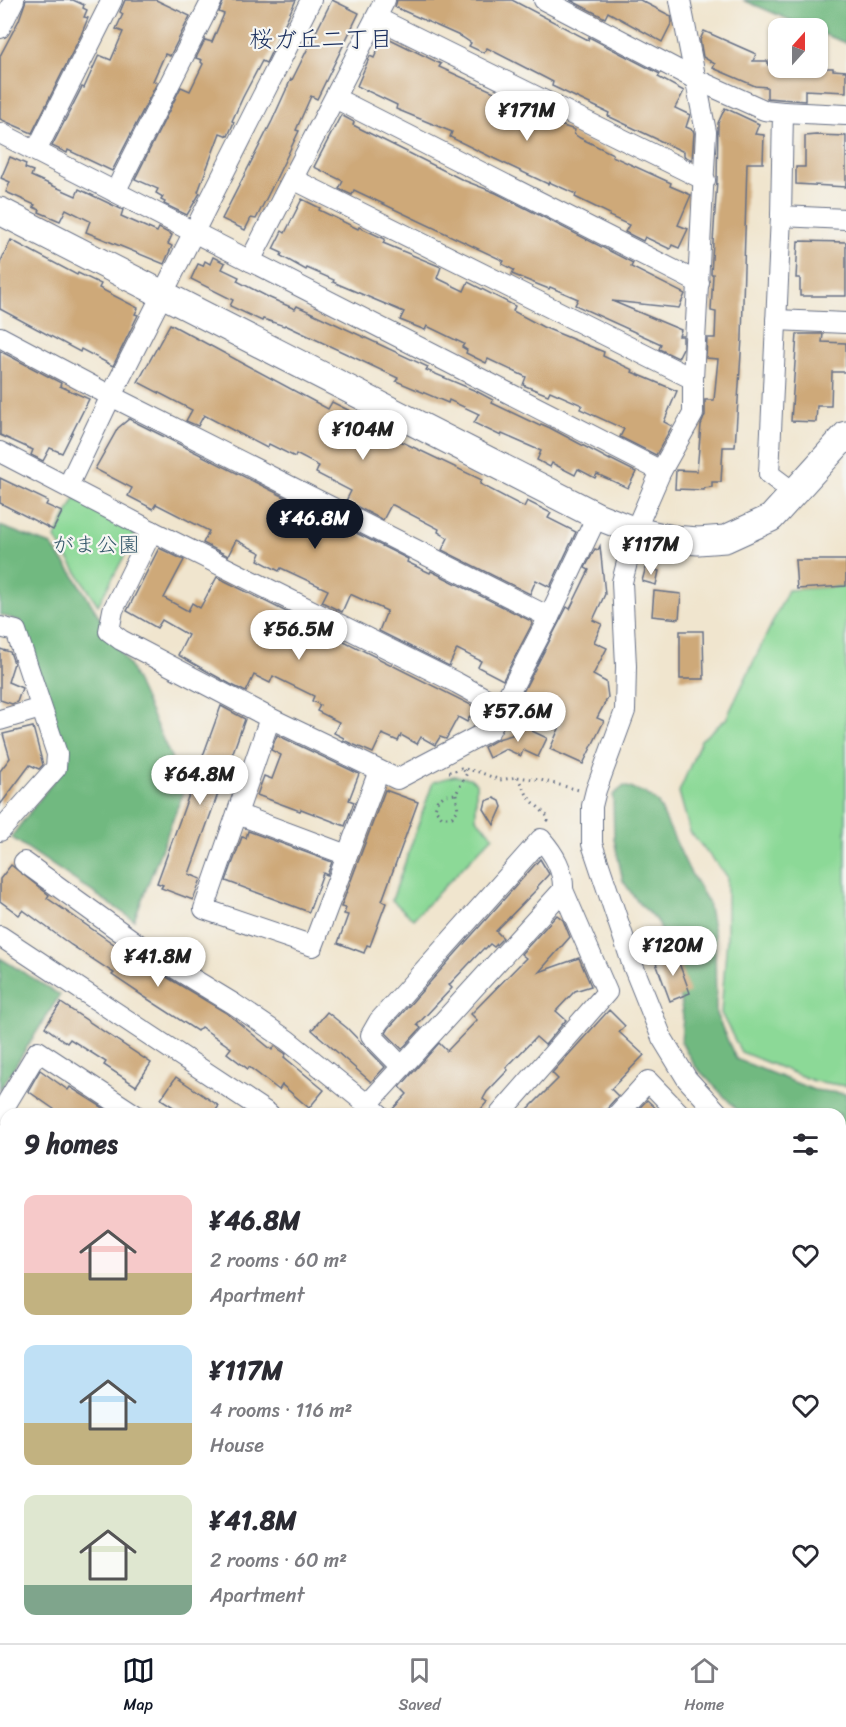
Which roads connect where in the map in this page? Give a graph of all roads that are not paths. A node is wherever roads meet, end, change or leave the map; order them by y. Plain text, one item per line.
1 (14, 0) edge
2 (111, 0) edge
3 (212, 0) edge
4 (311, 0) edge
5 (386, 0) edge
6 (544, 0) edge
7 (680, 0) edge
8 (376, 18) junction
9 (0, 28) edge
10 (695, 79) junction
11 (336, 98) junction
12 (783, 112) junction
13 (846, 116) edge
14 (0, 133) edge
15 (36, 151) junction
16 (293, 179) junction
17 (705, 180) junction
18 (115, 192) junction
19 (0, 211) edge
20 (781, 216) junction
21 (846, 219) edge
22 (194, 231) junction
23 (250, 261) junction
24 (699, 283) junction
25 (161, 295) junction
26 (776, 320) junction
27 (846, 323) edge
28 (0, 337) edge
29 (693, 379) junction
30 (111, 396) junction
31 (846, 435) edge
32 (0, 452) edge
33 (662, 471) junction
34 (68, 486) junction
35 (794, 492) junction
36 (597, 516) junction
37 (152, 531) junction
38 (635, 531) junction
39 (549, 617) junction
40 (0, 627) edge
41 (42, 708) junction
42 (503, 708) junction
43 (270, 718) junction
44 (0, 720) edge
45 (379, 771) junction
46 (237, 814) junction
47 (0, 831) edge
48 (347, 855) junction
49 (24, 862) dead end
50 (563, 890) junction
51 (0, 936) edge
52 (402, 1067) junction
53 (4, 1108) edge
54 (125, 1108) edge
55 (260, 1108) edge
56 (373, 1108) edge
57 (375, 1108) edge
58 (505, 1108) edge
59 (623, 1108) edge
60 (674, 1108) edge
61 (714, 1108) edge

1 - 9 street
2 - 15 street
3 - 18 street
4 - 22 street
5 - 8 street
6 - 10 street
7 - 10 street
8 - 11 street
8 - 17 street
10 - 12 street
10 - 17 street
11 - 16 street
11 - 24 street
12 - 13 street
12 - 20 street
14 - 15 street
15 - 18 street
16 - 23 street
16 - 29 street
17 - 24 street
18 - 22 street
19 - 25 street
20 - 21 street
20 - 26 street
22 - 23 street
22 - 25 street
23 - 33 street
24 - 29 street
25 - 30 street
25 - 36 street
26 - 27 street
26 - 35 street
28 - 30 street
29 - 33 street
30 - 34 street
30 - 39 street
31 - 35 street
32 - 34 street
33 - 38 street
34 - 37 street
35 - 38 street
36 - 38 street
36 - 39 street
37 - 42 street
37 - 43 street
38 - 61 street
39 - 42 street
40 - 41 street
41 - 44 street
41 - 47 street
42 - 45 street
43 - 45 street
43 - 46 street
45 - 48 street
46 - 48 street
46 - 48 street
49 - 56 street
50 - 52 street
50 - 52 street
50 - 58 street
51 - 55 street
52 - 57 street
53 - 54 street
59 - 60 street

